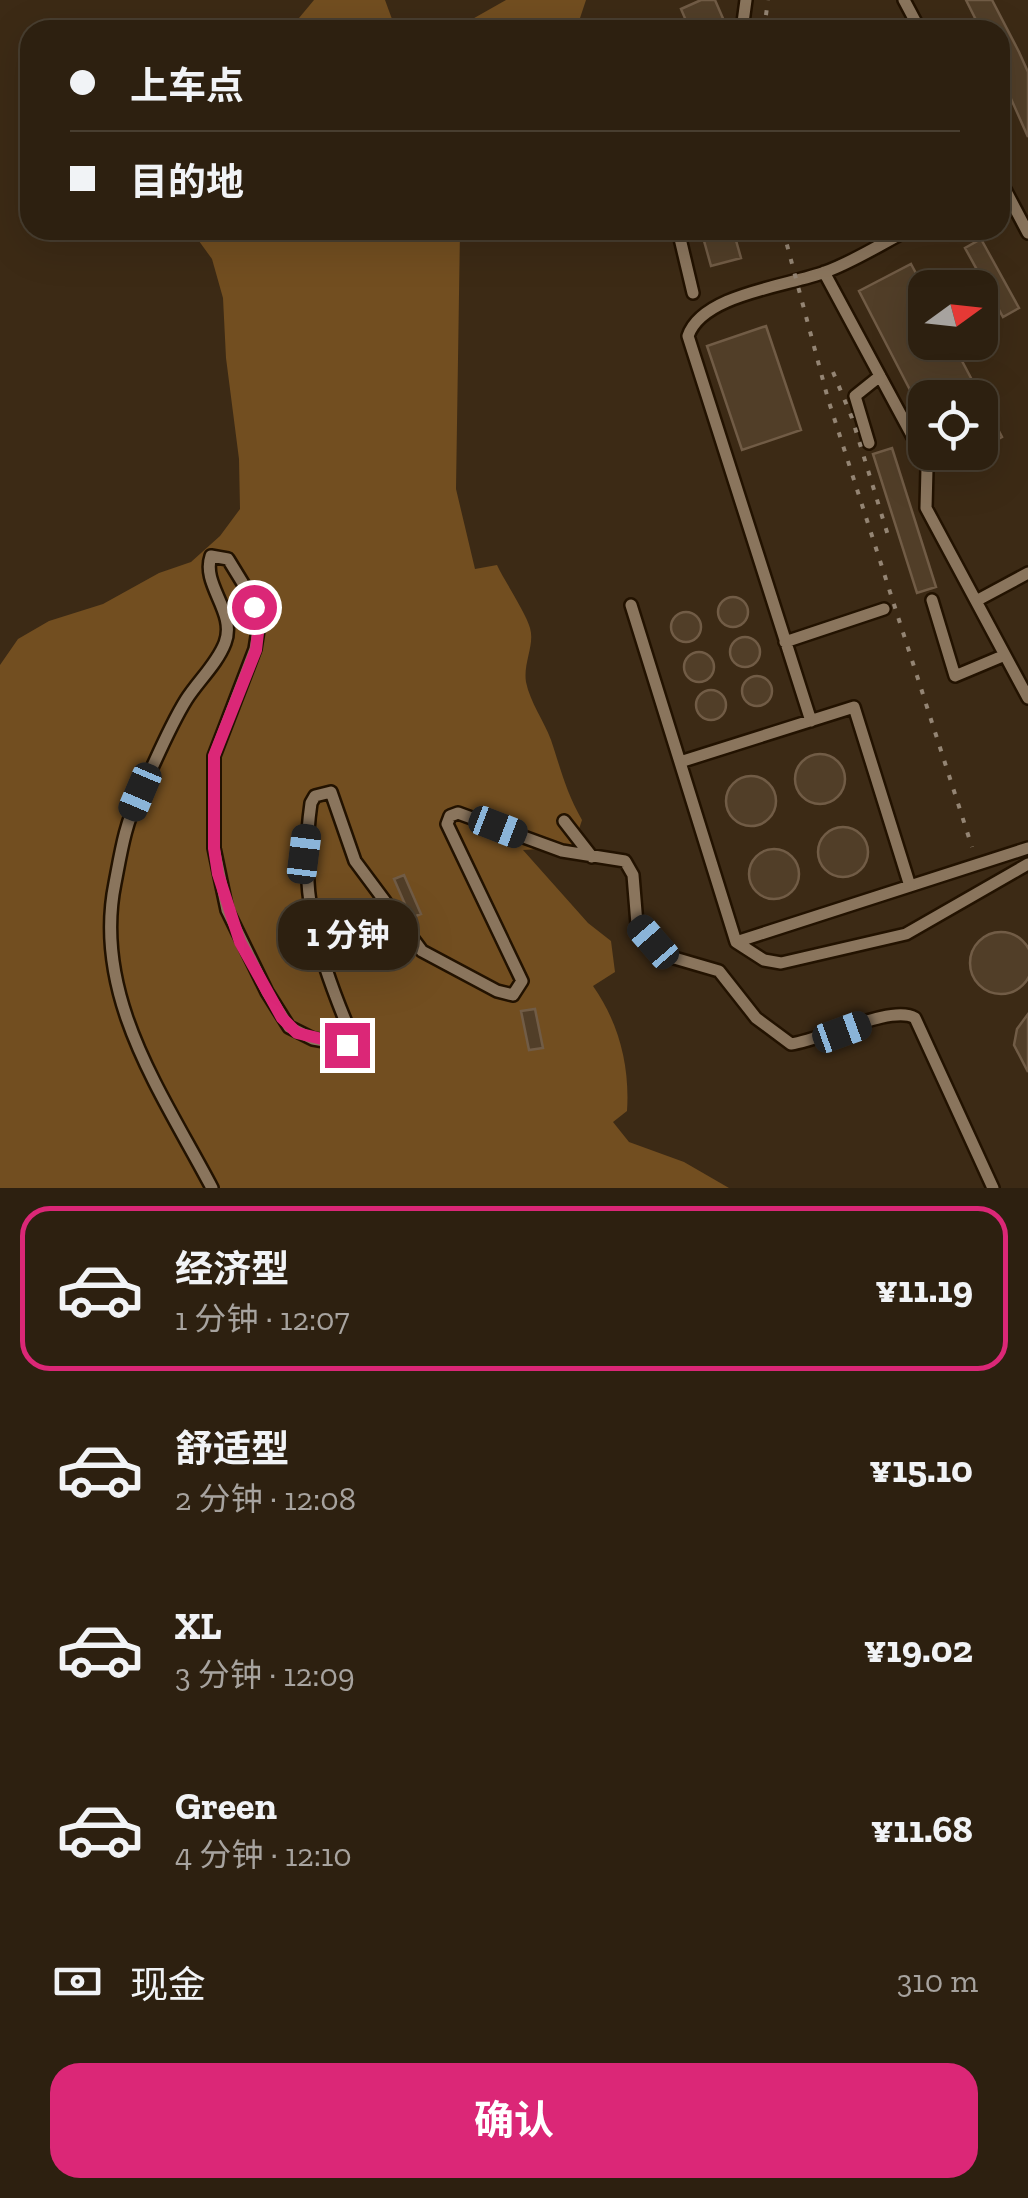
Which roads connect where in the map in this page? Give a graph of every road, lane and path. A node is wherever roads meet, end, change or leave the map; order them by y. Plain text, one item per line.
1 (1010, 200) edge
2 (1028, 233) edge
3 (680, 240) edge
4 (888, 240) edge
5 (824, 272) junction
6 (693, 294) dead end
7 (880, 376) junction
8 (868, 443) dead end
9 (1028, 573) edge
10 (932, 600) dead end
11 (976, 601) junction
12 (631, 605) dead end
13 (884, 608) dead end
14 (785, 642) junction
15 (1005, 655) junction
16 (1028, 698) edge
17 (810, 721) junction
18 (680, 762) junction
19 (564, 820) dead end
20 (1028, 848) edge
21 (592, 857) junction
22 (1028, 864) edge
23 (910, 886) junction
24 (736, 942) junction
25 (212, 1188) edge
26 (993, 1188) edge

1 - 2 street
3 - 6 street
4 - 5 street
5 - 7 street
5 - 14 street
7 - 8 street
7 - 11 street
9 - 11 street
10 - 15 street
11 - 15 street
12 - 18 street
13 - 14 street
14 - 17 street
15 - 16 street
17 - 18 street
17 - 23 street
18 - 24 street
19 - 21 street
20 - 23 street
21 - 25 street
21 - 26 street
22 - 24 street
23 - 24 street

